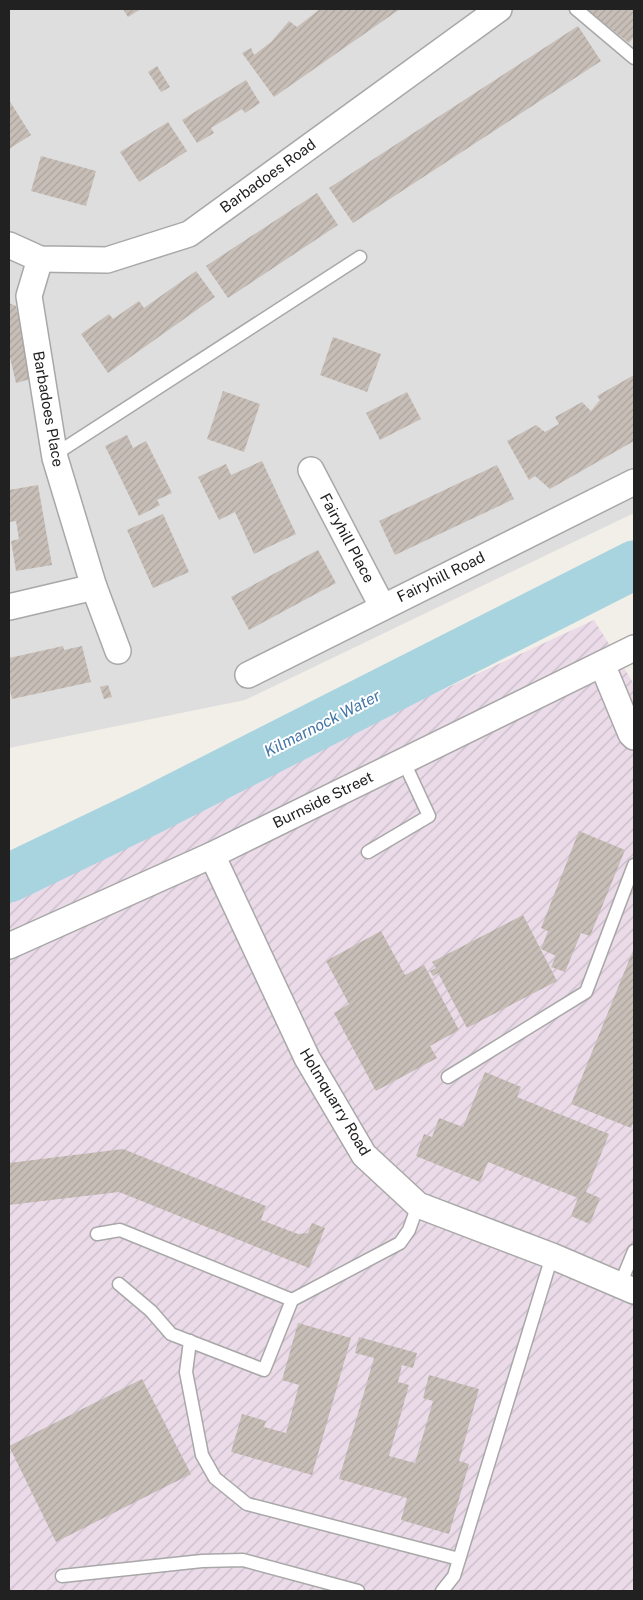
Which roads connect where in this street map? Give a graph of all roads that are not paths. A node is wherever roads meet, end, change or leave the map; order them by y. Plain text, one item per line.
1 (499, 9) edge
2 (576, 9) edge
3 (634, 58) edge
4 (9, 246) edge
5 (360, 257) dead end
6 (40, 259) junction
7 (54, 455) junction
8 (311, 470) dead end
9 (634, 482) edge
10 (94, 587) junction
11 (382, 606) junction
12 (9, 607) edge
13 (634, 648) edge
14 (118, 651) dead end
15 (602, 664) junction
16 (248, 675) dead end
17 (634, 737) edge
18 (403, 760) junction
19 (368, 852) dead end
20 (212, 855) junction
21 (634, 865) edge
22 (9, 946) edge
23 (448, 1077) dead end
24 (418, 1205) junction
25 (96, 1234) dead end
26 (634, 1251) edge
27 (552, 1256) junction
28 (119, 1284) dead end
29 (627, 1288) edge
30 (292, 1300) junction
31 (190, 1341) junction
32 (459, 1560) junction
33 (62, 1576) dead end
34 (358, 1591) edge
35 (442, 1591) edge

1 - 6 street, Barbadoes Road
2 - 3 lane
4 - 6 street, Barbadoes Road
5 - 7 lane
6 - 7 street, Barbadoes Place
7 - 10 street, Barbadoes Place
8 - 11 street, Fairyhill Place
9 - 11 street, Fairyhill Road
10 - 12 street
10 - 14 street, Barbadoes Place
11 - 16 street, Fairyhill Road
13 - 15 street, Burnside Street
15 - 17 street
15 - 18 street, Burnside Street
18 - 19 lane
18 - 20 street, Burnside Street
20 - 22 street, Burnside Street
20 - 24 street, Holmquarry Road
21 - 23 lane
24 - 27 street, Holmquarry Road
24 - 30 lane
25 - 30 lane
26 - 29 lane
27 - 29 street, Holmquarry Road
27 - 32 lane
28 - 31 lane
30 - 31 lane
31 - 32 lane
32 - 35 lane
33 - 34 lane

